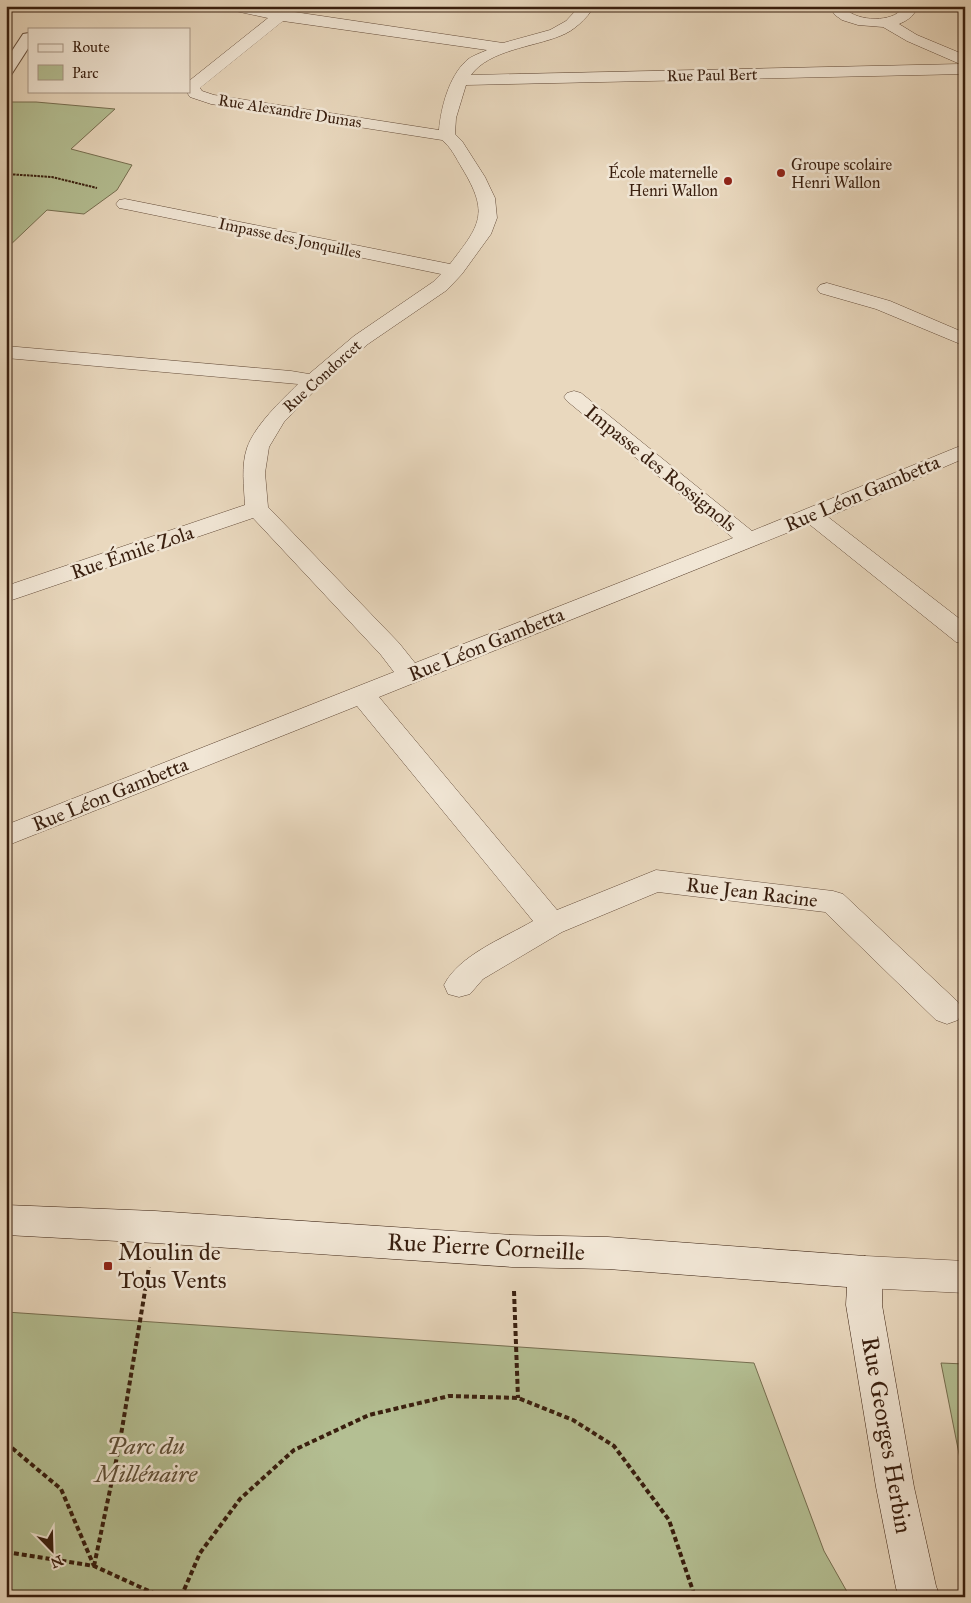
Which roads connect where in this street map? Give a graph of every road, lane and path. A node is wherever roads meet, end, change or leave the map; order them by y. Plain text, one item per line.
1 (231, 6) edge
2 (588, 6) edge
3 (836, 6) edge
4 (906, 6) edge
5 (280, 16) junction
6 (886, 22) junction
7 (28, 37) edge
8 (965, 44) edge
9 (932, 47) junction
10 (504, 48) junction
11 (965, 61) edge
12 (965, 69) edge
13 (6, 72) edge
14 (460, 80) junction
15 (447, 136) junction
16 (6, 174) edge
17 (125, 204) joint
18 (455, 270) junction
19 (827, 289) dead end
20 (965, 340) edge
21 (12, 353) edge
22 (6, 372) edge
23 (313, 381) junction
24 (574, 397) dead end
25 (965, 450) edge
26 (257, 509) junction
27 (811, 515) junction
28 (748, 539) junction
29 (6, 594) edge
30 (965, 636) edge
31 (410, 674) junction
32 (361, 693) junction
33 (6, 836) edge
34 (552, 924) junction
35 (459, 985) dead end
36 (946, 1011) dead end
37 (6, 1220) edge
38 (155, 1227) junction
39 (512, 1251) junction
40 (865, 1272) junction
41 (965, 1277) edge
42 (518, 1398) junction
43 (6, 1443) edge
44 (6, 1552) edge
45 (94, 1566) junction
46 (162, 1597) edge
47 (181, 1597) edge
48 (695, 1597) edge
49 (920, 1597) edge

1 - 5 street
2 - 10 street
3 - 6 street
4 - 6 street
5 - 10 street
5 - 15 street, Rue Alexandre Dumas
6 - 9 street
7 - 13 lane
8 - 9 street
9 - 11 street
10 - 14 street
12 - 14 street, Rue Paul Bert
14 - 15 street
15 - 18 street, Rue Condorcet
16 - 17 path
17 - 18 street, Impasse des Jonquilles
18 - 23 street, Rue Condorcet
19 - 20 street
21 - 22 street
21 - 23 street
23 - 26 street, Rue Condorcet
24 - 28 street, Impasse des Rossignols
25 - 27 street, Rue Léon Gambetta
26 - 29 street, Rue Émile Zola
26 - 31 street
27 - 28 street, Rue Léon Gambetta
27 - 30 street
28 - 31 street, Rue Léon Gambetta
31 - 32 street, Rue Léon Gambetta
32 - 33 street, Rue Léon Gambetta
32 - 34 street
34 - 35 street, Rue Jean Racine
34 - 36 street, Rue Jean Racine
37 - 38 street, Rue Pierre Corneille
38 - 39 street, Rue Pierre Corneille
38 - 45 path
39 - 40 street, Rue Pierre Corneille
39 - 42 path
40 - 41 street, Rue Pierre Corneille
40 - 49 street, Rue Georges Herbin
42 - 47 path
42 - 48 path
43 - 45 path
44 - 45 path
45 - 46 path

